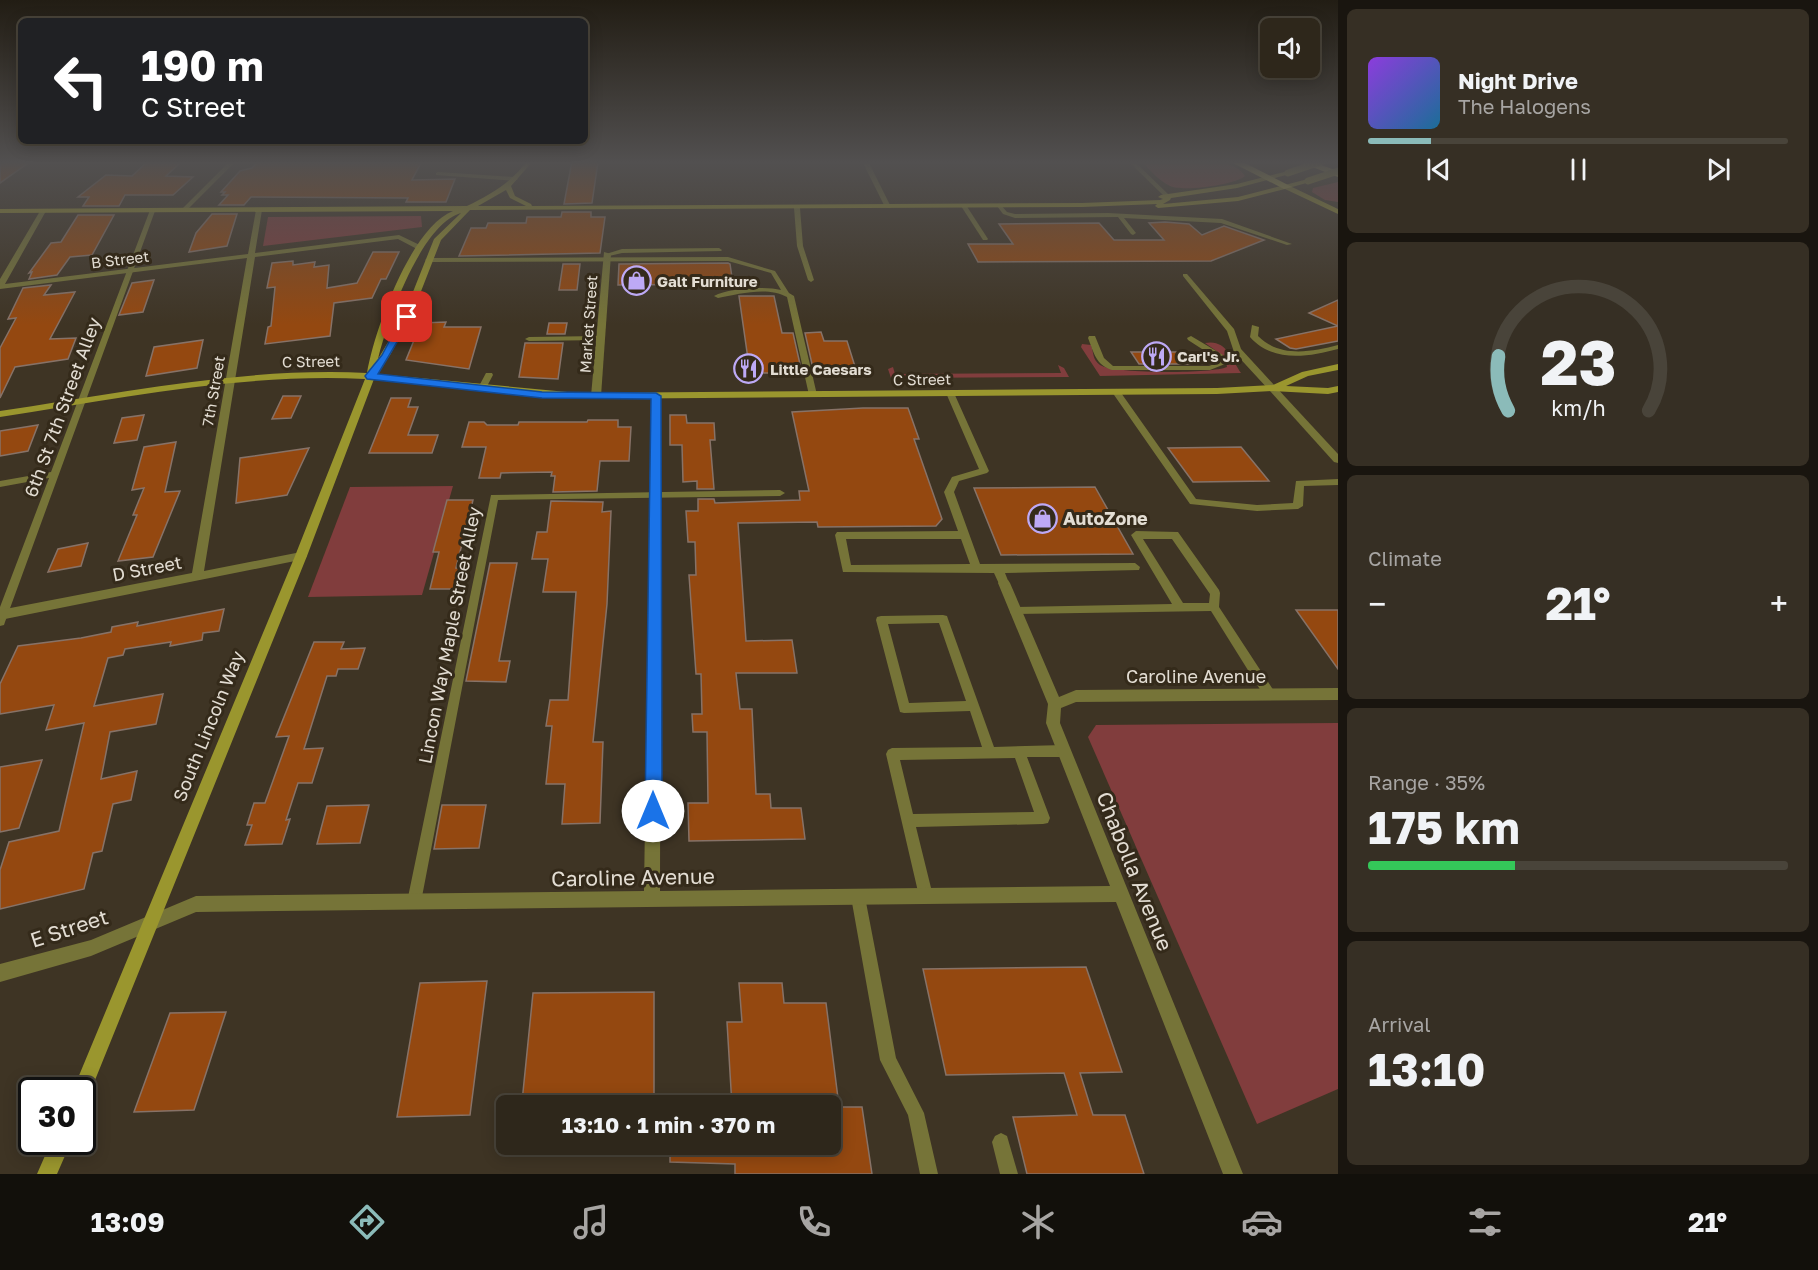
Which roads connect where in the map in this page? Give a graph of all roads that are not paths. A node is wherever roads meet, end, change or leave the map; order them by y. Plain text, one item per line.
1 (40, 216) edge
2 (150, 216) edge
3 (258, 216) edge
4 (449, 216) edge
5 (460, 216) edge
6 (798, 216) edge
7 (970, 216) edge
8 (1014, 216) edge
9 (1120, 216) junction
10 (1133, 233) dead end
11 (985, 239) dead end
12 (1289, 244) dead end
13 (420, 247) junction
14 (719, 250) dead end
15 (251, 256) junction
16 (607, 257) junction
17 (428, 260) junction
18 (129, 271) junction
19 (1185, 275) dead end
20 (811, 280) dead end
21 (0, 287) edge
22 (786, 292) junction
23 (718, 296) dead end
24 (1255, 327) dead end
25 (600, 338) junction
26 (1092, 338) dead end
27 (1191, 338) dead end
28 (529, 339) dead end
29 (1338, 347) edge
30 (1338, 367) edge
31 (489, 375) dead end
32 (371, 376) junction
33 (230, 381) junction
34 (482, 388) junction
35 (1272, 388) junction
36 (1338, 389) edge
37 (1116, 392) junction
38 (950, 393) junction
39 (813, 395) junction
40 (596, 396) junction
41 (656, 396) junction
42 (81, 402) junction
43 (0, 414) edge
44 (1338, 460) edge
45 (55, 474) junction
46 (1338, 482) edge
47 (0, 484) edge
48 (780, 493) dead end
49 (655, 495) junction
50 (963, 536) junction
51 (301, 556) junction
52 (1136, 567) dead end
53 (976, 568) junction
54 (1001, 576) junction
55 (197, 577) junction
56 (1214, 607) junction
57 (1180, 608) junction
58 (1015, 611) junction
59 (1, 617) edge
60 (1338, 694) edge
61 (1270, 695) junction
62 (1055, 704) junction
63 (974, 706) junction
64 (1064, 751) junction
65 (990, 752) junction
66 (1019, 752) junction
67 (909, 821) junction
68 (1121, 894) junction
69 (926, 896) junction
70 (858, 897) junction
71 (652, 899) junction
72 (414, 902) junction
73 (150, 923) junction
74 (0, 973) edge
75 (87, 1077) edge
76 (1001, 1142) dead end
77 (55, 1155) edge
78 (47, 1174) edge
79 (929, 1174) edge
80 (1009, 1174) edge
81 (1233, 1174) edge

1 - 21 street
2 - 18 lane, 6th St 7th Street Alley
3 - 15 street, 7th Street
4 - 13 main road, South Lincoln Way
5 - 17 main road, South Lincoln Way
6 - 20 lane
7 - 11 lane
8 - 9 lane
9 - 10 lane
9 - 12 lane
13 - 15 street, B Street
13 - 32 main road, South Lincoln Way
14 - 16 lane
15 - 18 street, B Street
15 - 33 street, 7th Street
16 - 17 lane
16 - 22 lane
16 - 25 street, Market Street
17 - 32 main road, South Lincoln Way
18 - 21 street, B Street
18 - 42 lane, 6th St 7th Street Alley
19 - 35 lane
22 - 23 lane
22 - 39 lane
24 - 29 lane
25 - 28 lane
25 - 40 street, Market Street
26 - 27 lane
30 - 35 main road, C Street
31 - 34 lane
32 - 33 main road, C Street
32 - 34 main road, C Street
32 - 51 main road, South Lincoln Way
33 - 42 main road, C Street
33 - 55 street, 7th Street
34 - 40 main road, C Street
35 - 36 main road, C Street
35 - 37 main road, C Street
35 - 44 street
37 - 38 main road, C Street
37 - 46 lane
38 - 39 main road, C Street
38 - 50 lane
39 - 41 main road, C Street
40 - 41 main road, C Street
41 - 49 street
42 - 43 main road, C Street
42 - 45 lane, 6th St 7th Street Alley
45 - 47 lane
45 - 59 lane, 6th St 7th Street Alley
48 - 49 lane
49 - 71 street
49 - 72 lane, Lincon Way Maple Street Alley
50 - 53 lane
50 - 53 lane
51 - 55 street, D Street
51 - 73 main road, South Lincoln Way
52 - 54 lane
53 - 54 lane
54 - 58 street, Chabolla Avenue
55 - 59 street, D Street
56 - 57 lane
56 - 57 lane
56 - 61 lane
57 - 58 lane
58 - 62 street, Chabolla Avenue
60 - 61 street, Caroline Avenue
61 - 62 street, Caroline Avenue
62 - 64 street, Chabolla Avenue
63 - 63 lane
63 - 65 lane
64 - 66 lane
64 - 68 street, Chabolla Avenue
65 - 66 lane
65 - 67 lane
66 - 67 lane
67 - 69 lane
68 - 69 street, Caroline Avenue
68 - 81 street, Chabolla Avenue
69 - 70 street, Caroline Avenue
70 - 71 street, Caroline Avenue
70 - 79 lane
71 - 72 street, Caroline Avenue
72 - 73 street, Caroline Avenue
73 - 74 street, E Street
73 - 75 main road, South Lincoln Way
76 - 80 lane
77 - 78 main road

